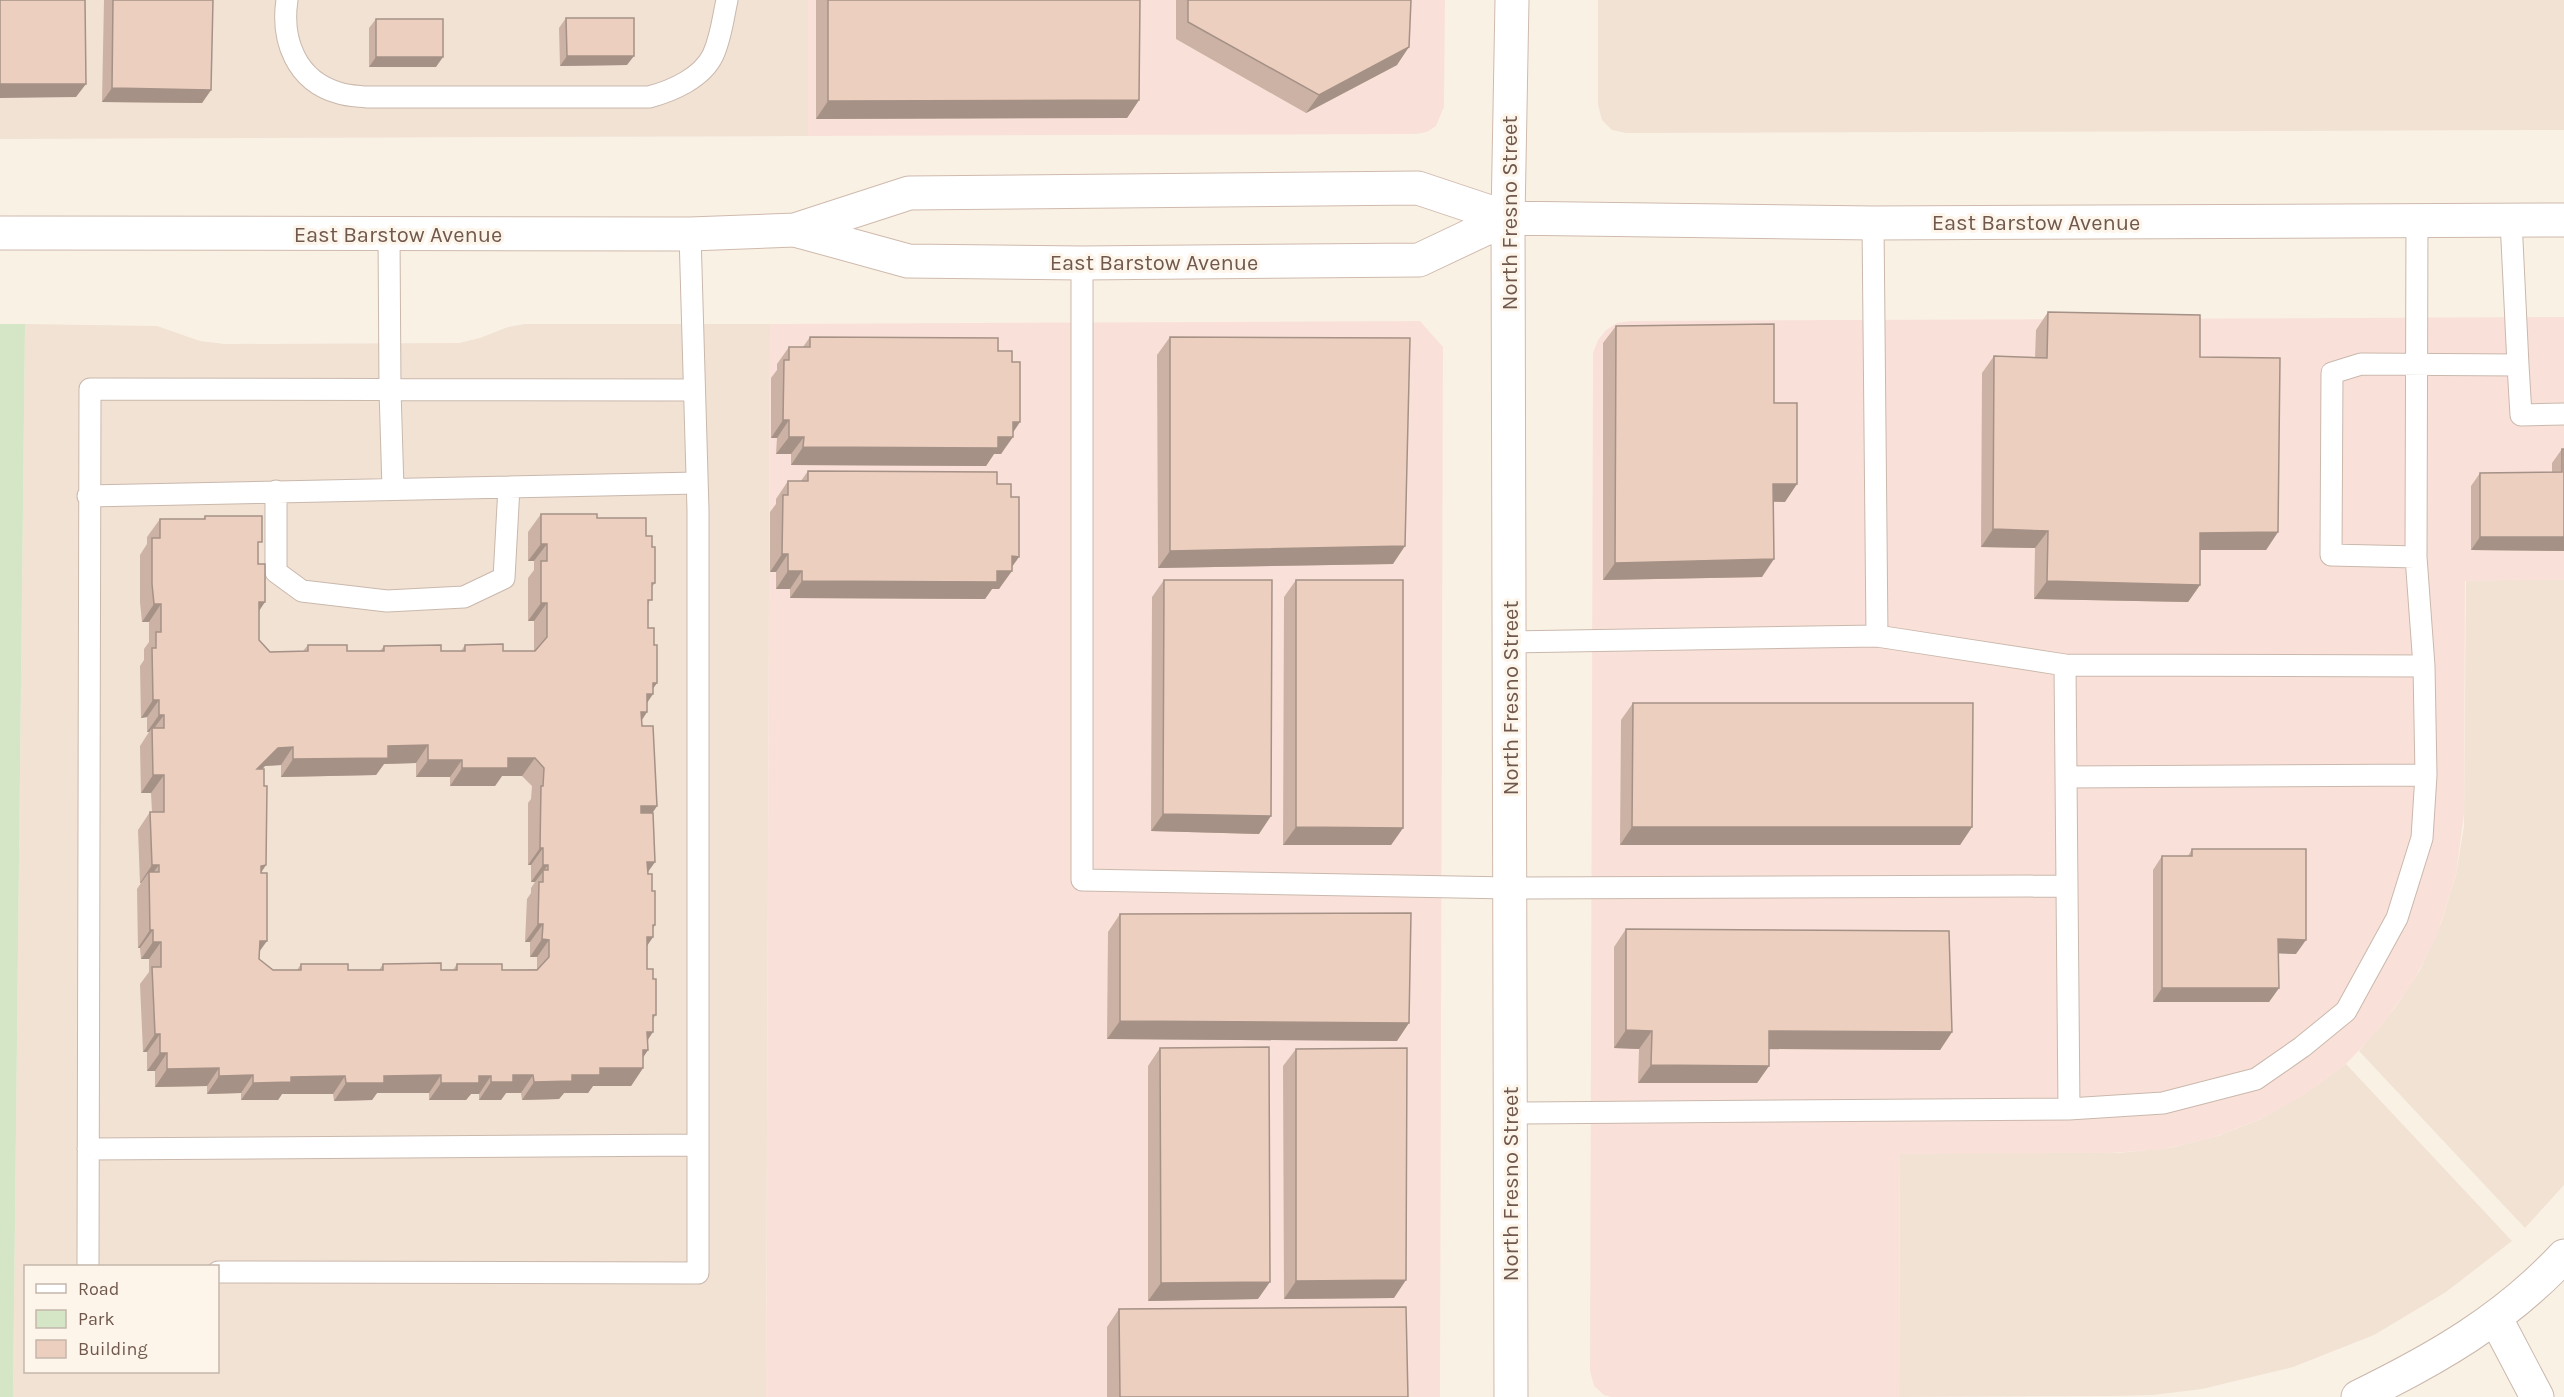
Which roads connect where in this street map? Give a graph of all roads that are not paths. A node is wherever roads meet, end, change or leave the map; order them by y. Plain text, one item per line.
1 (287, 0) edge
2 (727, 0) edge
3 (1512, 0) edge
4 (1508, 218) junction
5 (2511, 220) junction
6 (2564, 220) edge
7 (2417, 221) junction
8 (1873, 223) junction
9 (795, 230) junction
10 (0, 233) edge
11 (388, 234) junction
12 (690, 234) junction
13 (1082, 263) junction
14 (2417, 363) junction
15 (2518, 365) junction
16 (390, 390) junction
17 (694, 390) junction
18 (2564, 414) edge
19 (697, 483) junction
20 (508, 487) junction
21 (393, 489) junction
22 (276, 491) junction
23 (88, 496) junction
24 (2416, 557) junction
25 (1877, 636) junction
26 (1511, 642) junction
27 (2064, 665) junction
28 (2424, 666) junction
29 (2426, 775) junction
30 (2066, 777) junction
31 (2067, 886) junction
32 (1509, 888) junction
33 (2069, 1109) junction
34 (1511, 1113) junction
35 (696, 1145) junction
36 (88, 1149) junction
37 (2564, 1256) edge
38 (88, 1265) edge
39 (219, 1272) edge
40 (2496, 1319) junction
41 (1511, 1397) edge
42 (2358, 1397) edge
43 (2537, 1397) edge

1 - 2 lane
3 - 4 main road, North Fresno Street
4 - 8 main road, East Barstow Avenue
4 - 9 main road, East Barstow Avenue
4 - 13 main road, East Barstow Avenue
4 - 26 main road, North Fresno Street
5 - 6 main road, East Barstow Avenue
5 - 7 main road, East Barstow Avenue
5 - 15 lane
7 - 8 main road, East Barstow Avenue
7 - 14 lane
8 - 25 lane
9 - 12 main road, East Barstow Avenue
9 - 13 main road, East Barstow Avenue
10 - 11 main road, East Barstow Avenue
11 - 12 main road, East Barstow Avenue
11 - 16 lane
12 - 17 lane
13 - 32 lane
14 - 15 lane
14 - 24 lane
14 - 24 lane
15 - 18 lane
16 - 17 lane
16 - 21 lane
16 - 23 lane
17 - 19 lane
19 - 20 lane
19 - 35 lane
20 - 21 lane
20 - 22 lane
21 - 22 lane
22 - 23 lane
23 - 36 lane
24 - 28 lane
25 - 26 lane
25 - 27 lane
26 - 32 main road, North Fresno Street
27 - 28 lane
27 - 30 lane
28 - 29 lane
29 - 30 lane
29 - 33 lane
30 - 31 lane
31 - 32 lane
31 - 33 lane
32 - 34 main road, North Fresno Street
33 - 34 lane
34 - 41 main road, North Fresno Street
35 - 36 lane
35 - 39 lane
36 - 38 lane
37 - 40 main road
40 - 42 main road
40 - 43 main road

